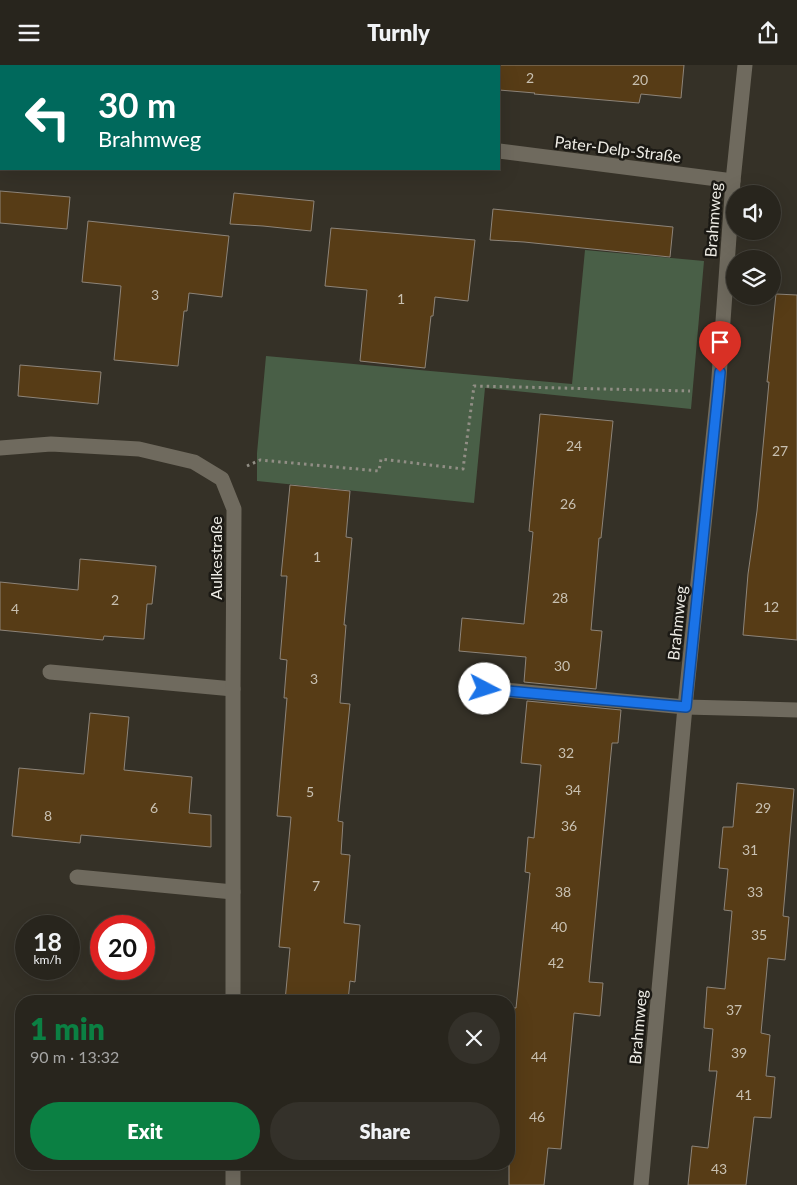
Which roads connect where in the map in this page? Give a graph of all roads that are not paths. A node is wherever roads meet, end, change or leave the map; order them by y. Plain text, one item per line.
1 (746, 65) edge
2 (500, 151) edge
3 (733, 181) junction
4 (0, 447) edge
5 (50, 672) dead end
6 (233, 689) junction
7 (485, 689) dead end
8 (686, 707) junction
9 (797, 710) edge
10 (77, 877) dead end
11 (233, 892) junction
12 (233, 995) edge
13 (233, 1170) edge
14 (233, 1185) edge
15 (641, 1185) edge

1 - 3 street, Brahmweg
2 - 3 street, Pater-Delp-Straße
3 - 8 street, Brahmweg
4 - 6 street, Aulkestraße
5 - 6 street
6 - 11 street, Aulkestraße
7 - 8 street
8 - 9 street
8 - 15 street, Brahmweg
10 - 11 street
11 - 12 street, Aulkestraße
13 - 14 street

